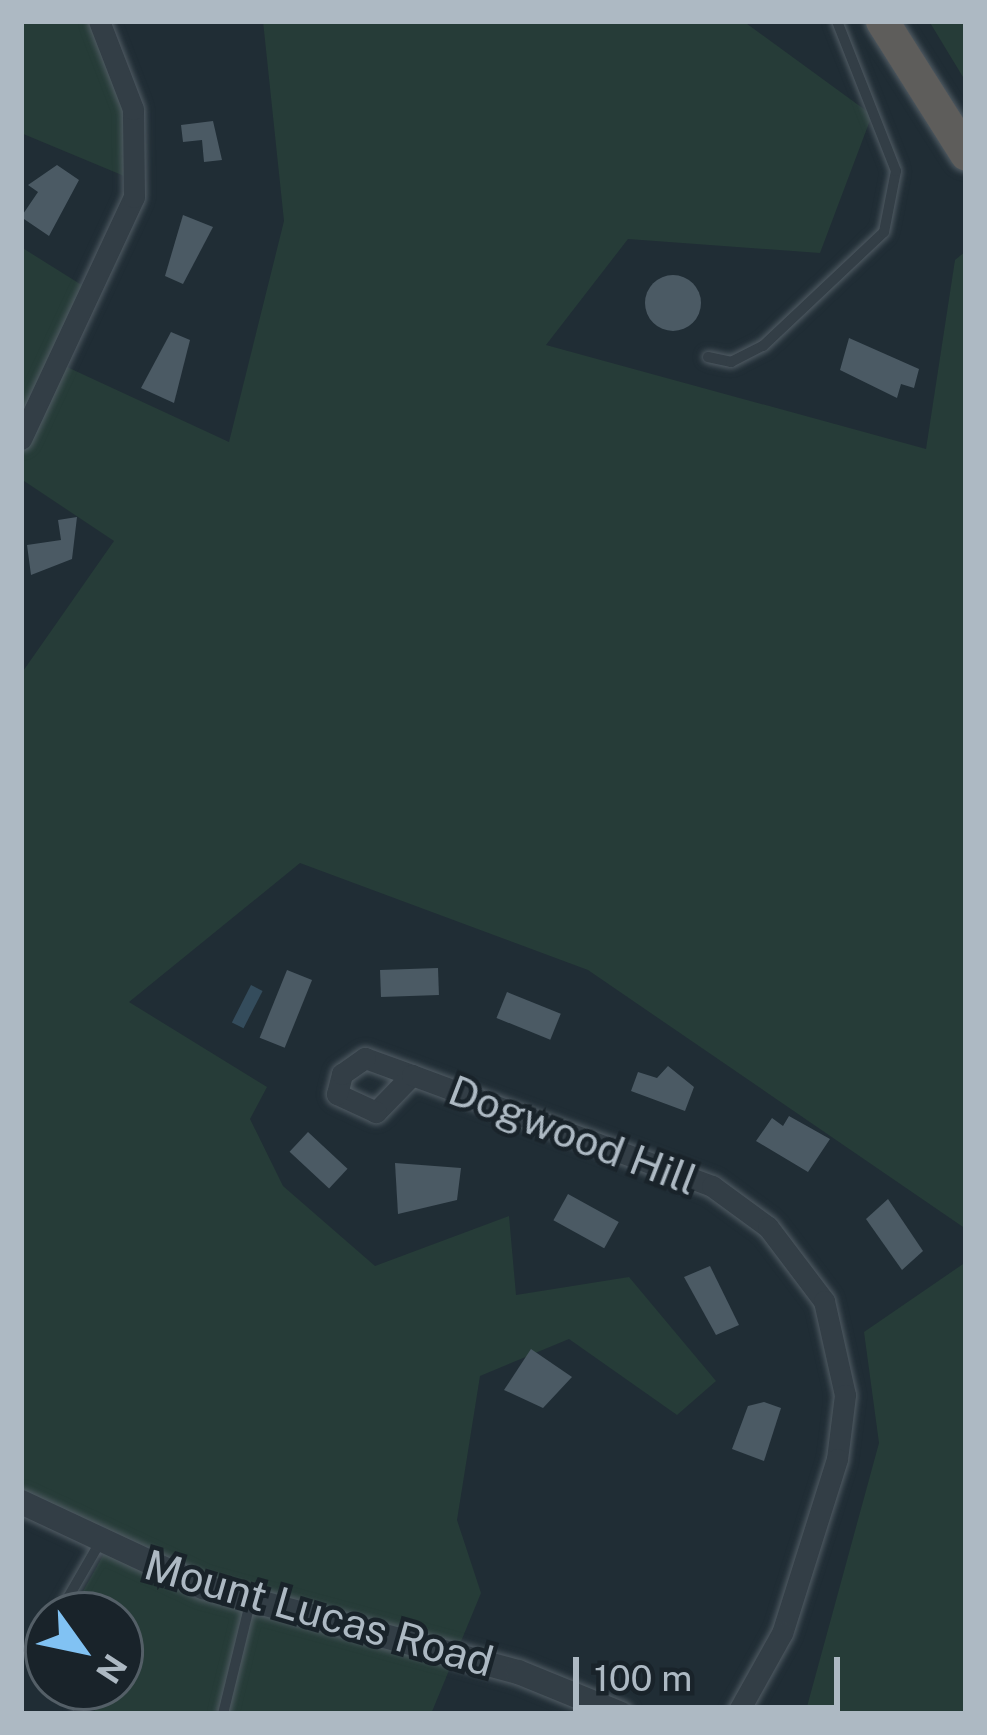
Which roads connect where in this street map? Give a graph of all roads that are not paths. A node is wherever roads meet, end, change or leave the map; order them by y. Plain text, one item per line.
1 (99, 21) edge
2 (837, 21) edge
3 (882, 21) edge
4 (966, 154) edge
5 (708, 357) dead end
6 (21, 439) edge
7 (412, 1075) dead end
8 (21, 1502) edge
9 (99, 1544) junction
10 (72, 1591) edge
11 (250, 1600) junction
12 (223, 1714) edge
13 (621, 1714) edge
14 (736, 1714) edge

1 - 6 street
2 - 5 lane
3 - 4 highway
7 - 14 street, Dogwood Hill
8 - 9 street, Mount Lucas Road
9 - 10 lane
9 - 11 street, Mount Lucas Road
11 - 12 lane
11 - 13 street, Mount Lucas Road

